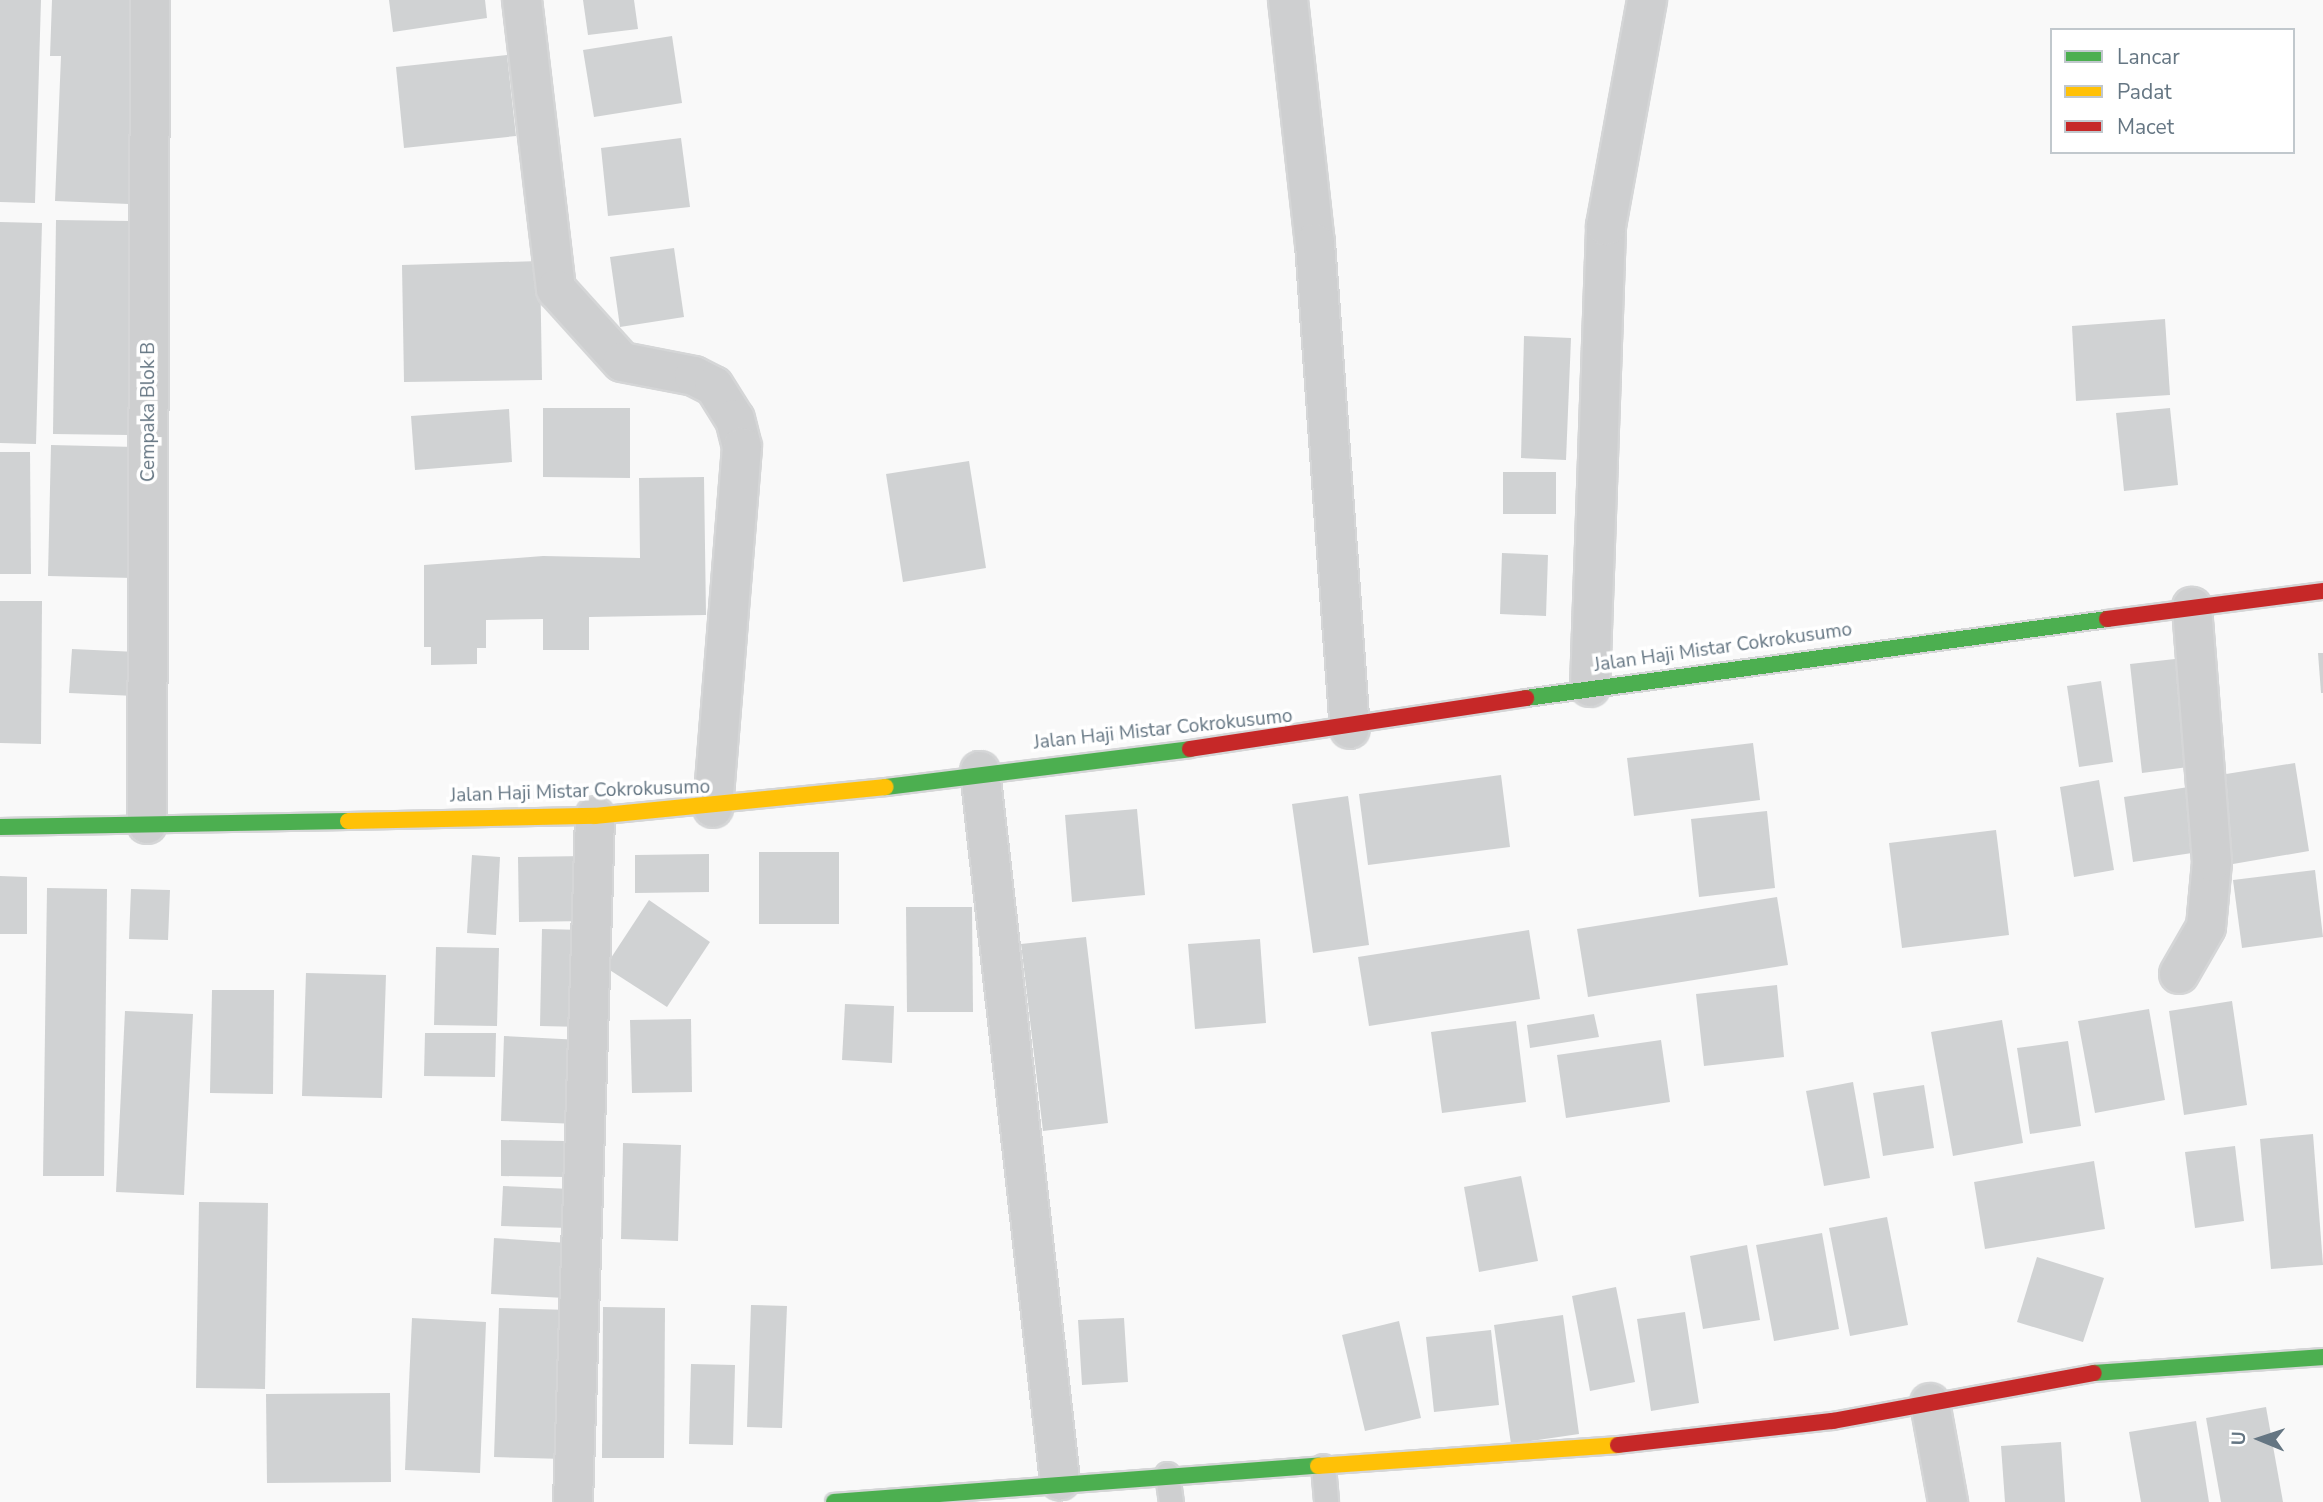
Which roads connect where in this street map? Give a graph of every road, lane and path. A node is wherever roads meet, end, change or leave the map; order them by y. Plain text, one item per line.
1 (150, 0) edge
2 (522, 0) edge
3 (1288, 0) edge
4 (1647, 0) edge
5 (2323, 591) edge
6 (2192, 607) junction
7 (1590, 687) junction
8 (1350, 729) junction
9 (980, 771) junction
10 (713, 808) junction
11 (595, 816) junction
12 (147, 824) junction
13 (0, 827) edge
14 (2179, 974) dead end
15 (2323, 1357) edge
16 (1930, 1404) junction
17 (1323, 1466) junction
18 (1167, 1474) junction
19 (1060, 1480) junction
20 (573, 1502) edge
21 (834, 1502) edge
22 (1171, 1502) edge
23 (1326, 1502) edge
24 (1948, 1502) edge

1 - 12 street, Cempaka Blok B
2 - 10 street
3 - 8 street
4 - 7 street
5 - 6 main road, Jalan Haji Mistar Cokrokusumo
6 - 7 main road, Jalan Haji Mistar Cokrokusumo
6 - 14 street
7 - 8 main road, Jalan Haji Mistar Cokrokusumo
8 - 9 main road, Jalan Haji Mistar Cokrokusumo
9 - 10 main road, Jalan Haji Mistar Cokrokusumo
9 - 19 street
10 - 11 main road, Jalan Haji Mistar Cokrokusumo
11 - 12 main road, Jalan Haji Mistar Cokrokusumo
11 - 20 street
12 - 13 main road, Jalan Haji Mistar Cokrokusumo
15 - 16 main road
16 - 17 main road
16 - 24 street
17 - 18 main road
17 - 23 lane
18 - 19 main road
18 - 22 lane
19 - 21 main road

